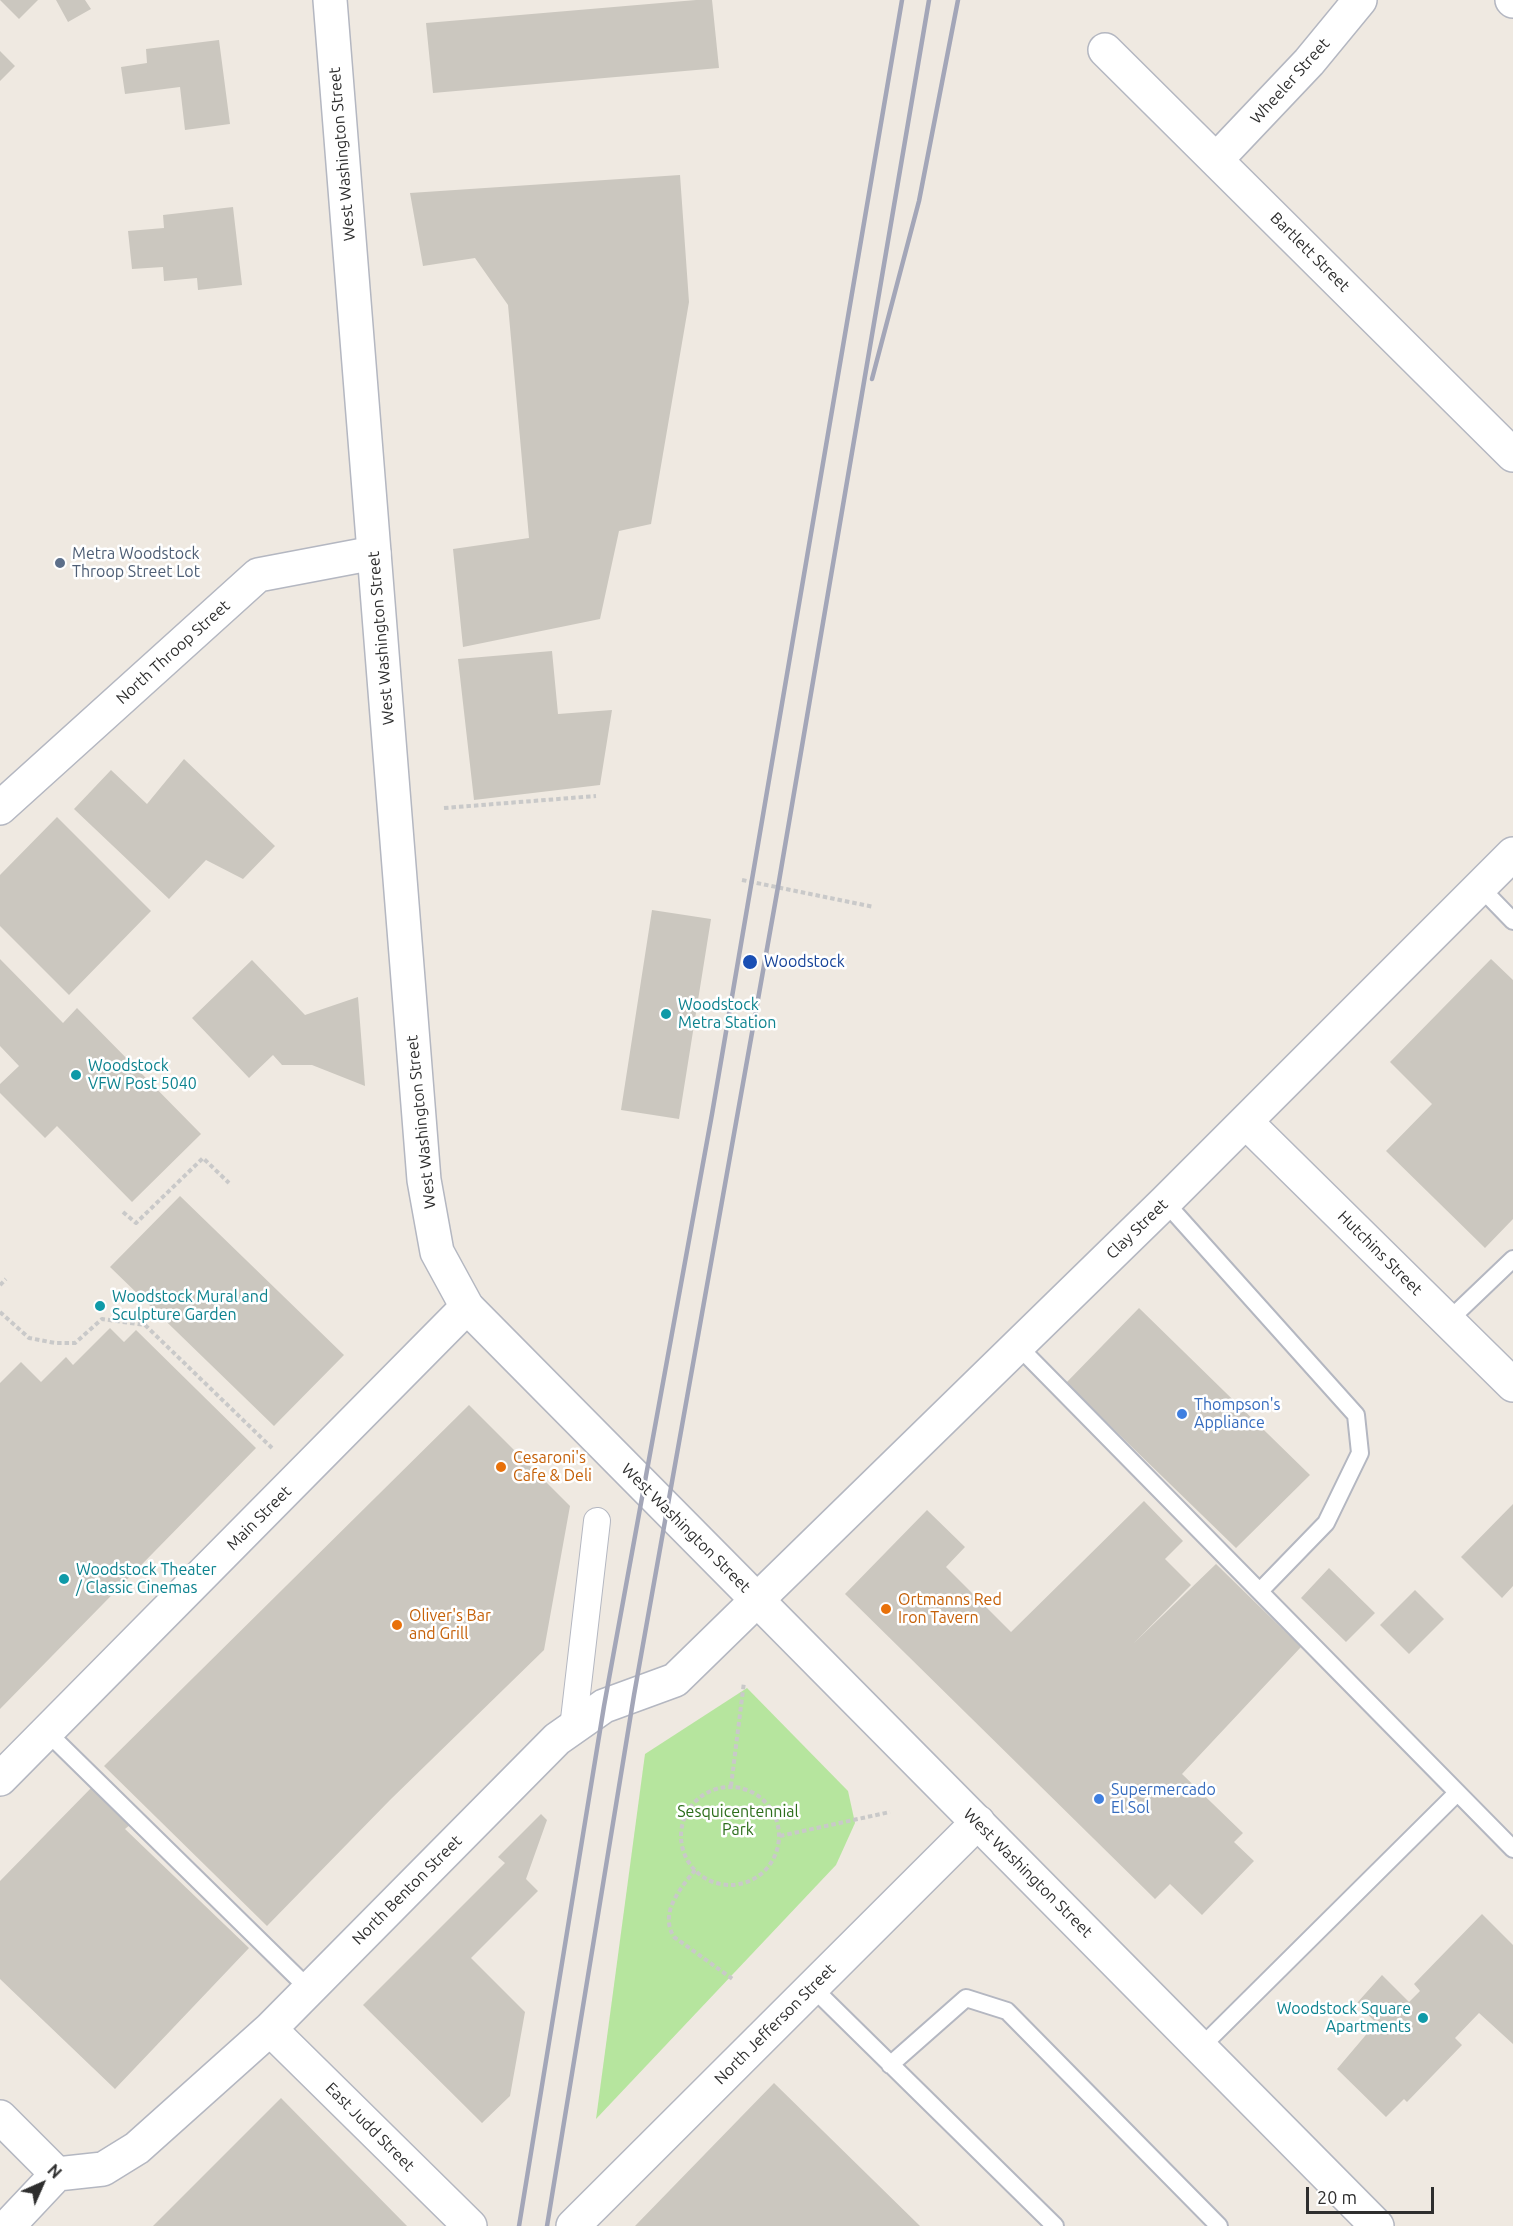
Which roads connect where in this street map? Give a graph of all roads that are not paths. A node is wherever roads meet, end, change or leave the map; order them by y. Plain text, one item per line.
1 (330, 0) edge
2 (1360, 0) edge
3 (1105, 50) dead end
4 (1217, 159) junction
5 (1513, 455) edge
6 (374, 553) junction
7 (0, 808) edge
8 (1513, 854) edge
9 (1480, 887) junction
10 (1513, 921) edge
11 (1246, 1122) junction
12 (1165, 1202) junction
13 (1513, 1259) edge
14 (467, 1307) junction
15 (1448, 1321) junction
16 (1018, 1346) junction
17 (1513, 1385) edge
18 (597, 1521) dead end
19 (1260, 1591) junction
20 (758, 1601) junction
21 (573, 1728) junction
22 (47, 1732) junction
23 (0, 1779) edge
24 (1457, 1793) junction
25 (978, 1822) junction
26 (1513, 1849) edge
27 (812, 1987) junction
28 (309, 1989) junction
29 (270, 2029) junction
30 (1200, 2048) junction
31 (890, 2065) junction
32 (0, 2117) edge
33 (57, 2174) junction
34 (8, 2226) edge
35 (470, 2226) edge
36 (573, 2226) edge
37 (1055, 2226) edge
38 (1220, 2226) edge
39 (1377, 2226) edge

1 - 6 street, West Washington Street
2 - 4 street, Wheeler Street
3 - 4 street, Bartlett Street
4 - 5 street, Bartlett Street
6 - 7 street, North Throop Street
6 - 14 street, West Washington Street
8 - 9 street, Clay Street
9 - 10 lane
9 - 11 street, Clay Street
11 - 12 street, Clay Street
11 - 15 street, Hutchins Street
12 - 16 street, Clay Street
12 - 19 lane
13 - 15 lane
14 - 20 street, West Washington Street
14 - 22 street, Main Street
15 - 17 street, Hutchins Street
16 - 19 lane
16 - 20 street, Clay Street
18 - 21 street
19 - 24 lane
20 - 21 street, North Benton Street
20 - 25 street, West Washington Street
21 - 28 street, North Benton Street
22 - 23 street, Main Street
22 - 28 lane
24 - 26 lane
24 - 30 lane
25 - 27 street, North Jefferson Street
25 - 30 street, West Washington Street
27 - 31 lane
27 - 36 street, North Jefferson Street
28 - 29 street, North Benton Street
29 - 33 street, North Benton Street
29 - 35 street, East Judd Street
30 - 39 street, West Washington Street
31 - 37 lane
31 - 38 lane
32 - 33 street
33 - 34 street

